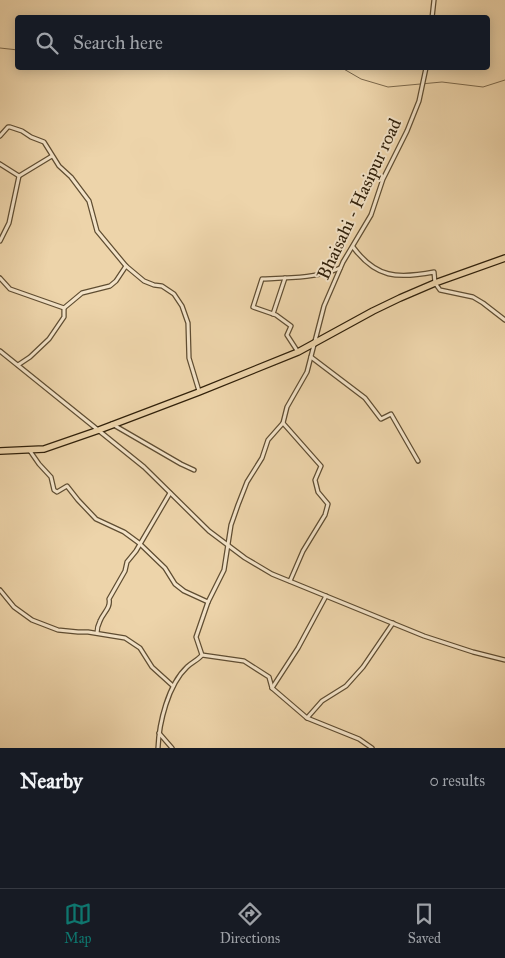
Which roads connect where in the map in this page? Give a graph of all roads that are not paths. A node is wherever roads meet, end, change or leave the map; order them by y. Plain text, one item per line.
1 (434, 0) edge
2 (432, 15) edge
3 (426, 70) edge
4 (0, 136) edge
5 (52, 156) junction
6 (0, 164) edge
7 (19, 176) junction
8 (0, 241) edge
9 (352, 247) junction
10 (505, 258) edge
11 (126, 266) junction
12 (340, 268) junction
13 (0, 278) edge
14 (285, 278) junction
15 (435, 283) junction
16 (64, 308) junction
17 (273, 314) junction
18 (505, 320) edge
19 (315, 343) junction
20 (0, 351) edge
21 (298, 352) junction
22 (310, 357) junction
23 (18, 365) junction
24 (199, 392) junction
25 (283, 423) junction
26 (112, 424) junction
27 (99, 430) junction
28 (29, 450) junction
29 (0, 451) edge
30 (418, 461) dead end
31 (194, 470) dead end
32 (170, 493) junction
33 (139, 543) junction
34 (227, 544) junction
35 (290, 581) junction
36 (0, 590) edge
37 (326, 596) junction
38 (208, 602) junction
39 (393, 622) junction
40 (97, 633) junction
41 (202, 655) junction
42 (505, 660) edge
43 (173, 686) junction
44 (272, 688) junction
45 (307, 718) junction
46 (159, 733) junction
47 (158, 748) edge
48 (172, 748) edge
49 (372, 748) edge

1 - 2 street
3 - 9 street, Bhaisahi - Hasipur road
4 - 5 street
5 - 7 street
5 - 11 street
6 - 7 street
7 - 8 street
9 - 12 street, Bhaisahi - Hasipur road
9 - 15 street
10 - 15 main road
11 - 16 street
11 - 24 street
12 - 14 street
12 - 19 street, Bhaisahi - Hasipur road
13 - 16 street
14 - 17 street
14 - 17 street
15 - 18 street
15 - 19 main road
16 - 23 street
17 - 21 street
19 - 21 main road
19 - 22 street, Bhaisahi - Hasipur road
20 - 23 street
21 - 24 main road
22 - 25 street, Bhaisahi - Hasipur road
22 - 30 street
23 - 27 street
24 - 26 main road
25 - 34 street
25 - 35 street
26 - 27 main road
26 - 31 street
27 - 28 main road
27 - 32 street
28 - 29 main road
28 - 33 street
32 - 33 street
32 - 34 street
33 - 38 street
33 - 40 street
34 - 35 street
34 - 38 street
35 - 37 street
36 - 40 street
37 - 39 street
37 - 44 street
38 - 41 street
39 - 42 street
39 - 45 street
40 - 43 street
41 - 43 street
41 - 44 street
43 - 46 street
44 - 45 street
45 - 49 street
46 - 47 street
46 - 48 street

